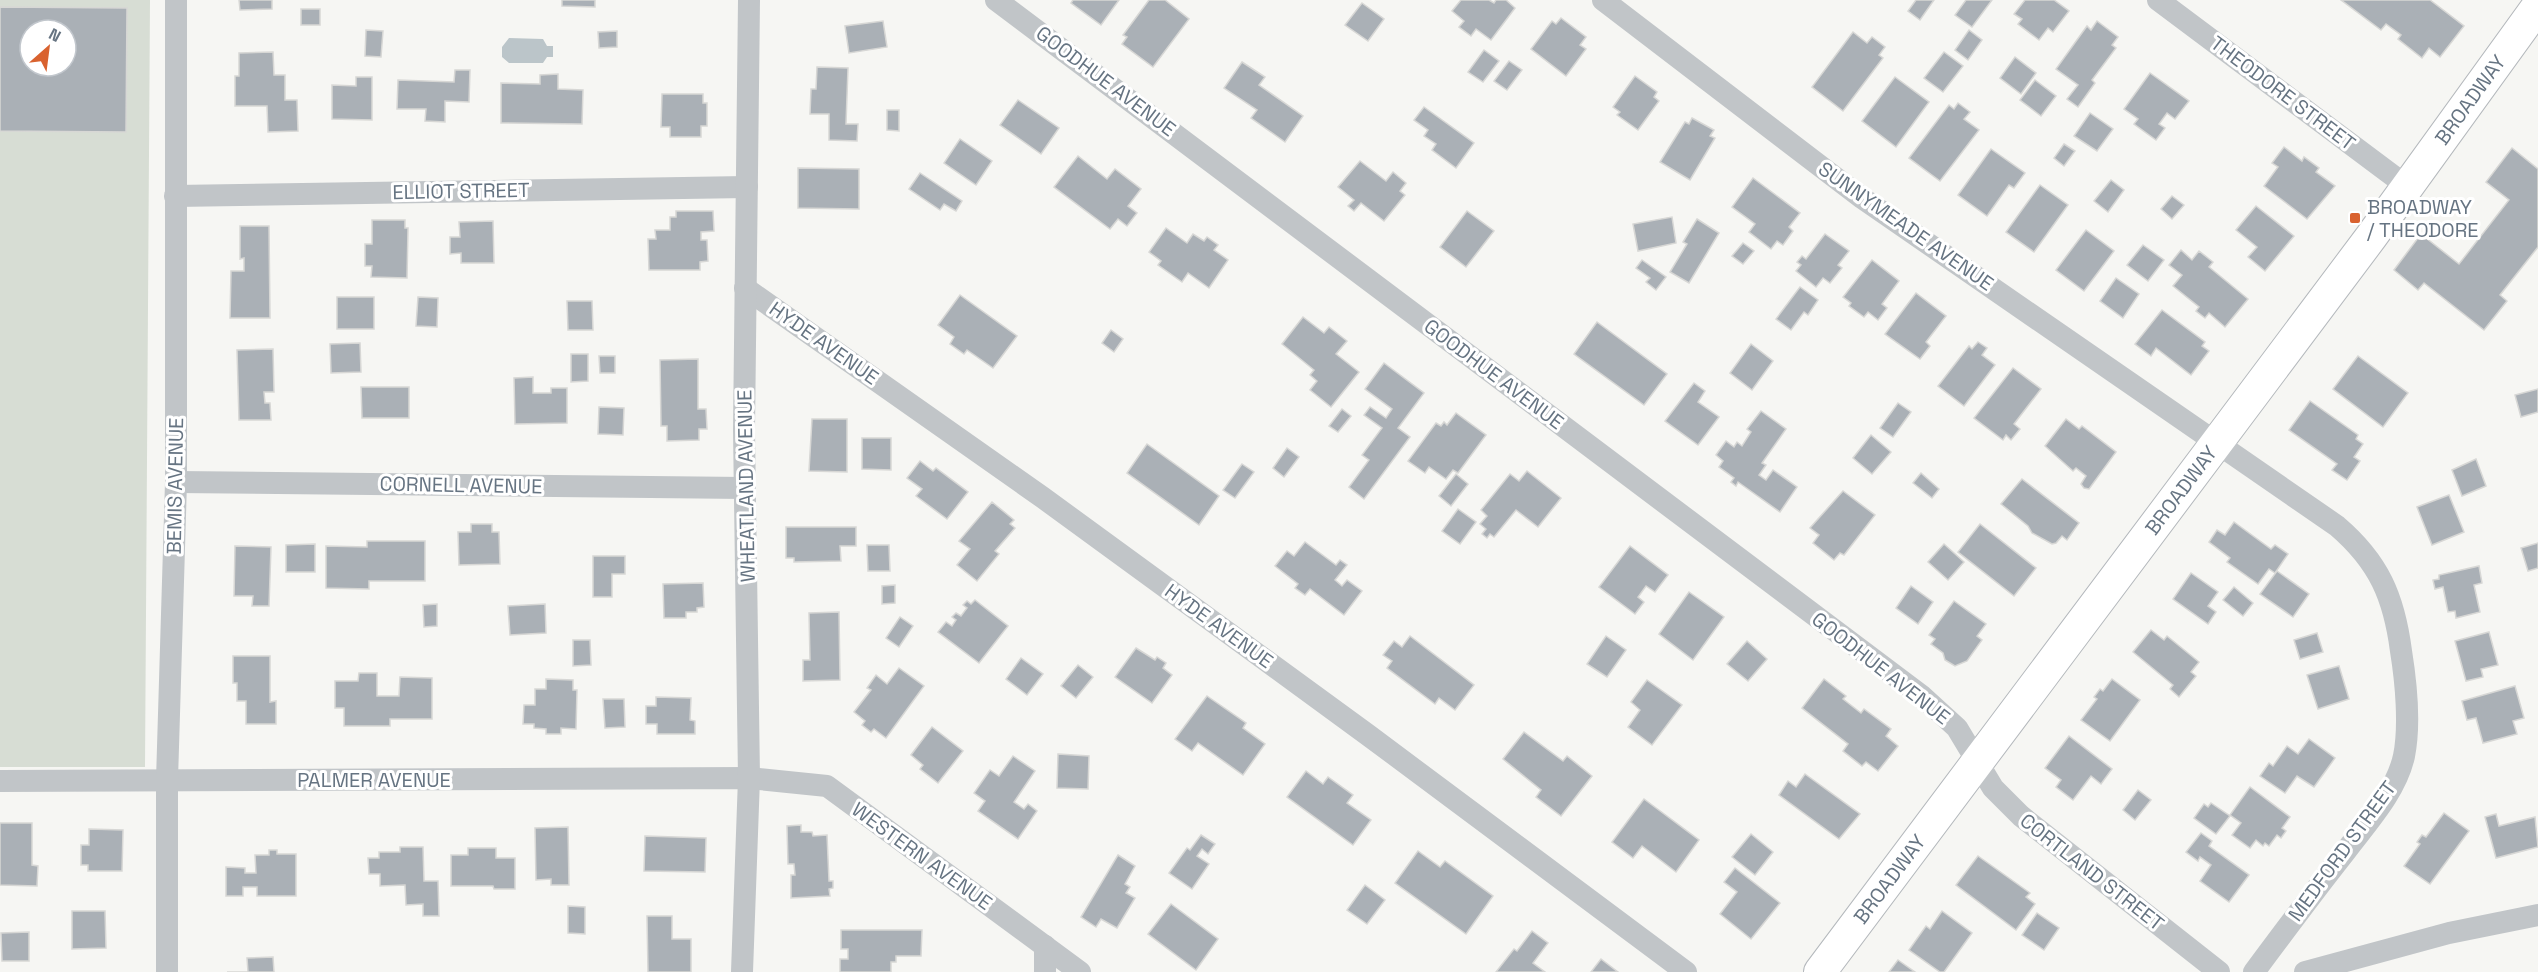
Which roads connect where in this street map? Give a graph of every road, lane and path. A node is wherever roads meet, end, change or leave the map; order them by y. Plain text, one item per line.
1 (176, 0) edge
2 (749, 0) edge
3 (996, 0) edge
4 (1604, 0) edge
5 (2158, 0) edge
6 (2536, 13) edge
7 (747, 187) junction
8 (2408, 187) junction
9 (175, 196) junction
10 (746, 288) junction
11 (2217, 442) junction
12 (176, 482) junction
13 (745, 488) junction
14 (1978, 761) junction
15 (749, 778) junction
16 (167, 780) junction
17 (0, 781) edge
18 (2538, 915) edge
19 (1045, 946) junction
20 (167, 972) edge
21 (742, 972) edge
22 (1045, 972) edge
23 (1080, 972) edge
24 (1686, 972) edge
25 (1820, 972) edge
26 (2219, 972) edge
27 (2253, 972) edge
28 (2305, 972) edge

1 - 9 street, BEMIS AVENUE
2 - 7 street, WHEATLAND AVENUE
3 - 14 street, GOODHUE AVENUE
4 - 11 street, SUNNYMEADE AVENUE
5 - 8 street, THEODORE STREET
6 - 8 main road, BROADWAY
7 - 9 street, ELLIOT STREET
7 - 10 street, WHEATLAND AVENUE
8 - 11 main road, BROADWAY
9 - 12 street, BEMIS AVENUE
10 - 13 street, WHEATLAND AVENUE
10 - 24 street, HYDE AVENUE
11 - 14 main road, BROADWAY
11 - 27 street, MEDFORD STREET
12 - 13 street, CORNELL AVENUE
12 - 16 street, BEMIS AVENUE
13 - 15 street, WHEATLAND AVENUE
14 - 25 main road, BROADWAY
14 - 26 street, CORTLAND STREET
15 - 16 street, PALMER AVENUE
15 - 19 street, WESTERN AVENUE
15 - 21 street, WHEATLAND AVENUE
16 - 17 street, PALMER AVENUE
16 - 20 street, BEMIS AVENUE
18 - 28 street
19 - 22 street
19 - 23 street, WESTERN AVENUE

